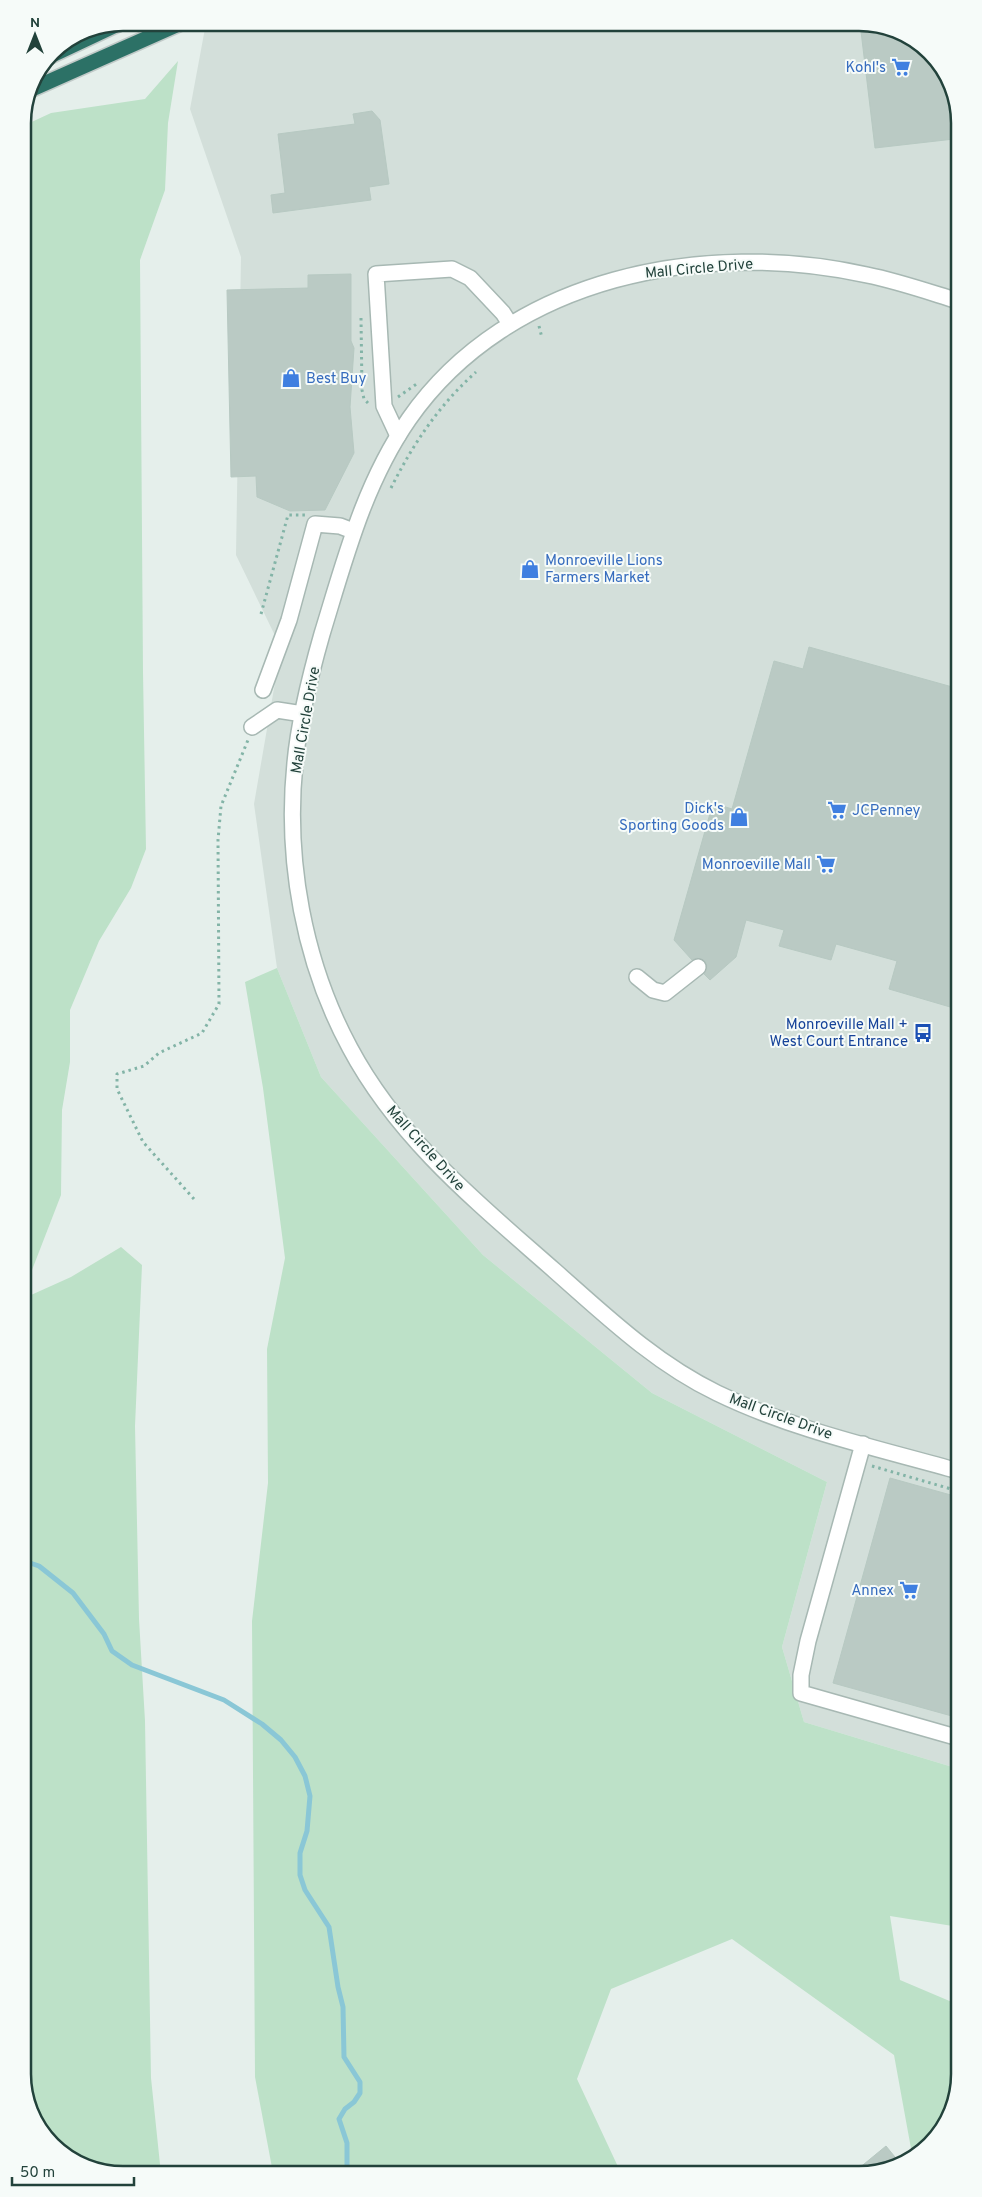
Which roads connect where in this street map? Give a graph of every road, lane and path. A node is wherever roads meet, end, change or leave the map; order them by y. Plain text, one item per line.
1 (161, 31) edge
2 (39, 86) edge
3 (951, 299) edge
4 (361, 314) dead end
5 (538, 322) dead end
6 (510, 324) junction
7 (542, 338) dead end
8 (480, 368) dead end
9 (423, 378) dead end
10 (384, 406) junction
11 (398, 436) junction
12 (391, 488) dead end
13 (306, 515) dead end
14 (353, 531) junction
15 (261, 614) dead end
16 (263, 690) dead end
17 (303, 714) junction
18 (252, 727) joint
19 (698, 967) dead end
20 (636, 977) dead end
21 (194, 1199) dead end
22 (864, 1444) junction
23 (858, 1462) junction
24 (951, 1469) edge
25 (951, 1489) edge
26 (951, 1736) edge

1 - 2 highway
3 - 6 street, Mall Circle Drive
4 - 10 path
5 - 7 path
6 - 10 street
6 - 11 street, Mall Circle Drive
8 - 12 path
9 - 10 path
10 - 11 street
11 - 14 street, Mall Circle Drive
13 - 15 path
14 - 16 street
14 - 17 street, Mall Circle Drive
17 - 18 street
17 - 22 street, Mall Circle Drive
18 - 21 path
19 - 20 street
22 - 23 street
22 - 24 street, Mall Circle Drive
23 - 25 path
23 - 26 street

